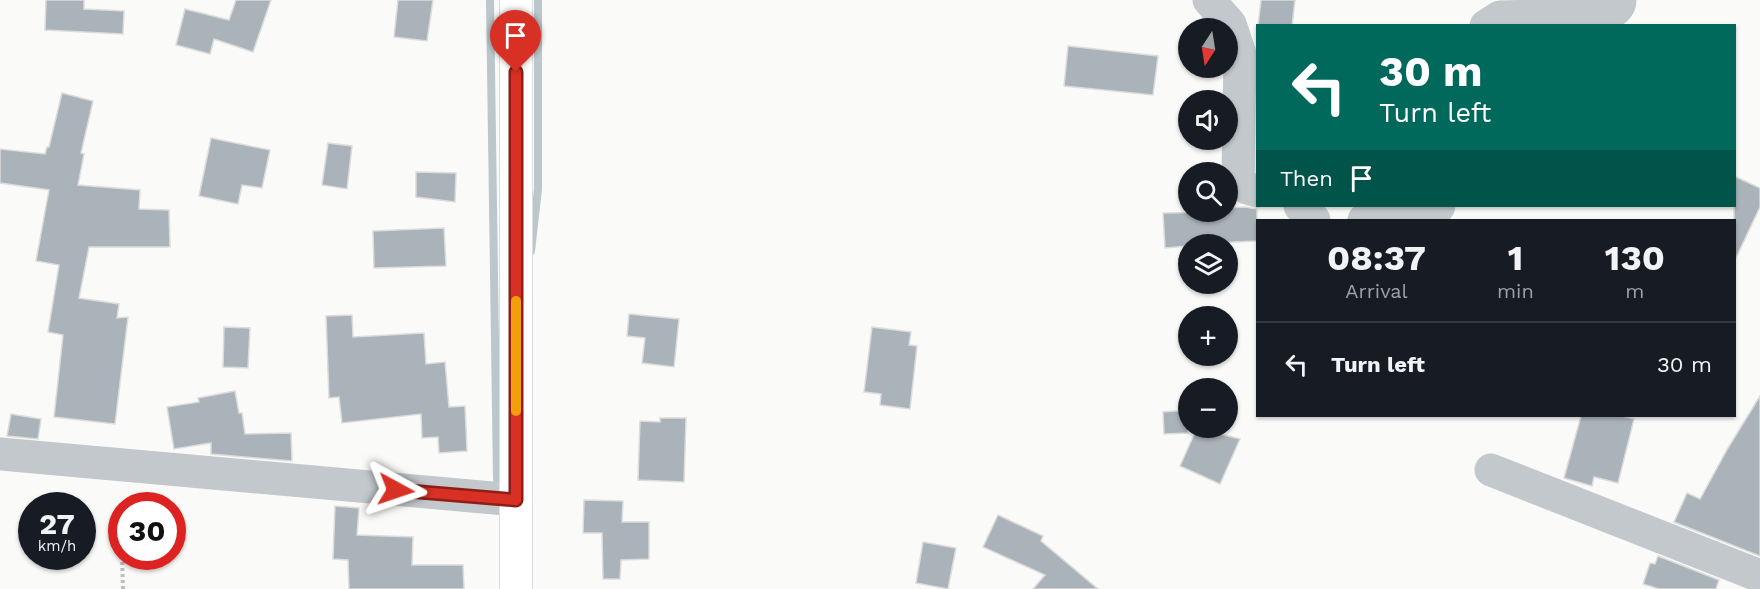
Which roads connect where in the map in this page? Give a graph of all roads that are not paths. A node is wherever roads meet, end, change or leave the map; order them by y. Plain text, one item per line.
1 (516, 0) edge
2 (1209, 0) edge
3 (1620, 0) edge
4 (1489, 24) edge
5 (1256, 191) edge
6 (1301, 207) edge
7 (1438, 207) edge
8 (1313, 219) edge
9 (1397, 219) edge
10 (0, 454) edge
11 (1491, 470) dead end
12 (516, 500) junction
13 (1760, 576) edge
14 (516, 589) edge

1 - 12 main road
2 - 5 street
3 - 4 street
6 - 8 street
7 - 9 street
10 - 12 street
11 - 13 street
12 - 14 main road

